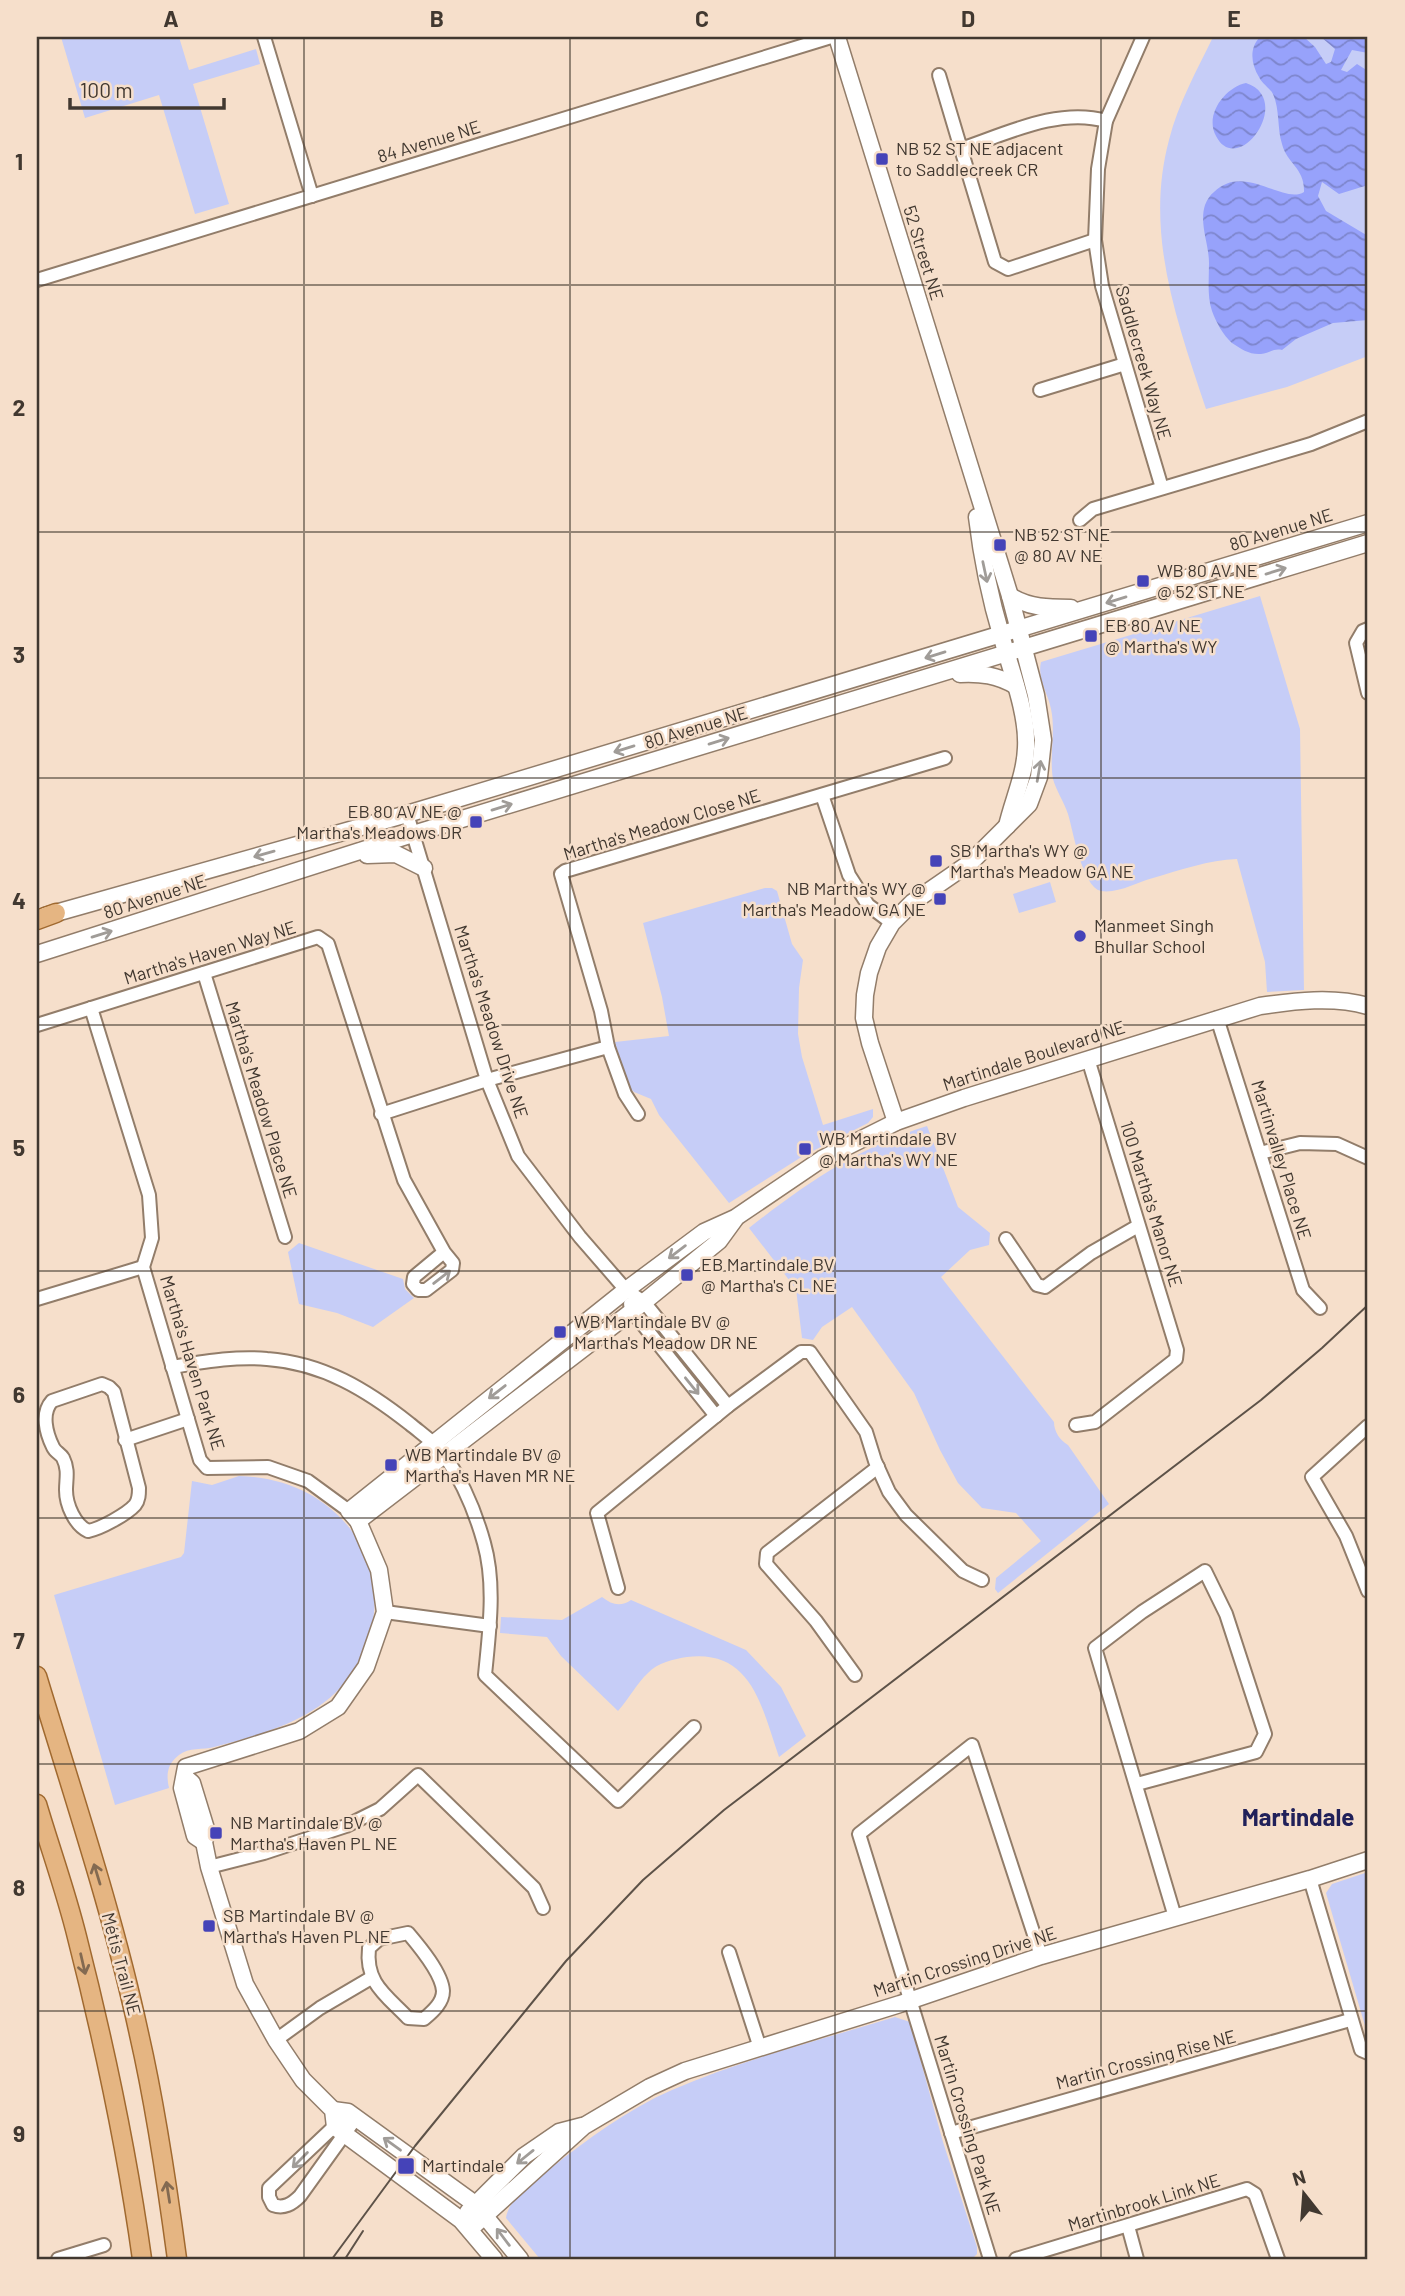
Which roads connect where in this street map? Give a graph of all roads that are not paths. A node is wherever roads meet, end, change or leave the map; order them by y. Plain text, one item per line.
1 (264, 37) edge
2 (831, 37) edge
3 (836, 37) edge
4 (1143, 37) edge
5 (939, 75) dead end
6 (1106, 121) junction
7 (961, 149) junction
8 (312, 196) junction
9 (1096, 240) junction
10 (37, 280) edge
11 (1125, 364) junction
12 (1040, 390) dead end
13 (1368, 421) edge
14 (972, 480) junction
15 (1162, 488) junction
16 (1080, 520) dead end
17 (1368, 523) edge
18 (1368, 543) edge
19 (1010, 596) junction
20 (1091, 608) junction
21 (1368, 629) edge
22 (1019, 630) junction
23 (1001, 635) junction
24 (1024, 649) junction
25 (1006, 654) junction
26 (933, 676) junction
27 (1016, 686) junction
28 (1368, 693) edge
29 (945, 758) dead end
30 (822, 795) junction
31 (407, 814) junction
32 (1006, 828) junction
33 (413, 834) junction
34 (330, 860) junction
35 (424, 868) junction
36 (56, 913) joint
37 (37, 920) edge
38 (892, 923) junction
39 (37, 954) edge
40 (204, 973) junction
41 (1368, 1006) edge
42 (91, 1008) junction
43 (1217, 1018) junction
44 (37, 1025) edge
45 (608, 1047) junction
46 (1088, 1059) junction
47 (487, 1080) junction
48 (381, 1114) junction
49 (638, 1114) dead end
50 (895, 1122) junction
51 (1261, 1153) junction
52 (1368, 1158) edge
53 (735, 1218) junction
54 (1138, 1226) junction
55 (285, 1237) dead end
56 (1006, 1239) dead end
57 (444, 1252) dead end
58 (143, 1267) junction
59 (626, 1290) junction
60 (37, 1299) edge
61 (638, 1307) junction
62 (1320, 1308) dead end
63 (172, 1367) junction
64 (728, 1406) junction
65 (716, 1416) junction
66 (188, 1419) junction
67 (1076, 1425) dead end
68 (1368, 1426) edge
69 (125, 1440) junction
70 (440, 1449) junction
71 (878, 1467) junction
72 (354, 1516) junction
73 (982, 1580) dead end
74 (1368, 1587) edge
75 (618, 1588) dead end
76 (386, 1612) junction
77 (490, 1626) junction
78 (855, 1675) dead end
79 (37, 1676) edge
80 (694, 1727) dead end
81 (1137, 1784) junction
82 (37, 1804) edge
83 (1368, 1860) edge
84 (208, 1867) junction
85 (1310, 1879) junction
86 (543, 1909) dead end
87 (1175, 1917) junction
88 (729, 1952) dead end
89 (1041, 1956) junction
90 (371, 1978) junction
91 (911, 2000) junction
92 (1350, 2020) junction
93 (276, 2040) junction
94 (760, 2048) junction
95 (1368, 2053) edge
96 (343, 2120) junction
97 (951, 2133) junction
98 (480, 2210) junction
99 (465, 2225) junction
100 (1128, 2226) junction
101 (104, 2245) dead end
102 (58, 2259) edge
103 (142, 2259) edge
104 (177, 2259) edge
105 (494, 2259) edge
106 (520, 2259) edge
107 (989, 2259) edge
108 (1016, 2259) edge
109 (1137, 2259) edge
110 (1278, 2259) edge

1 - 8 street
2 - 8 street, 84 Avenue NE
3 - 14 street, 52 Street NE
4 - 6 street, Saddlecreek Way NE
5 - 7 street
6 - 7 street
6 - 9 street, Saddlecreek Way NE
7 - 9 street
8 - 10 street, 84 Avenue NE
9 - 11 street, Saddlecreek Way NE
11 - 12 street
11 - 15 street, Saddlecreek Way NE
13 - 15 street
14 - 19 street, 52 Street NE
14 -> 23 street, 52 Street NE
15 - 16 street
17 -> 20 street, 80 Avenue NE
24 -> 18 street, 80 Avenue NE
19 - 20 street
19 - 22 street, 52 Street NE
20 - 22 street, 80 Avenue NE
21 - 28 street
22 - 23 street, 80 Avenue NE
22 - 24 street, 52 Street NE
23 - 25 street, 52 Street NE
23 -> 31 street, 80 Avenue NE
24 - 25 street, 80 Avenue NE
32 -> 24 street, 52 Street NE
25 - 26 street, 80 Avenue NE
25 - 27 street, 52 Street NE
26 - 27 street
33 -> 26 street, 80 Avenue NE
27 - 32 street, 52 Street NE
29 - 30 street, Martha's Meadow Close NE
30 - 38 street
30 - 45 street, Martha's Meadow Close NE
31 - 33 street, Martha's Meadow Drive NE
31 -> 36 street, 80 Avenue NE
32 - 38 street, 52 Street NE
33 - 34 street, 80 Avenue NE
33 - 35 street, Martha's Meadow Drive NE
34 - 35 street
39 -> 34 street, 80 Avenue NE
35 - 47 street, Martha's Meadow Drive NE
36 - 37 main road
38 - 50 street, 52 Street NE
40 - 42 street, Martha's Haven Way NE
40 - 48 street, Martha's Haven Way NE
40 - 55 street, Martha's Meadow Place NE
41 - 43 street, Martindale Boulevard NE
42 - 44 street
42 - 58 street, Martha's Haven Park NE
43 - 46 street, Martindale Boulevard NE
43 - 51 street, Martinvalley Place NE
45 - 47 street
45 - 49 street
46 - 50 street, Martindale Boulevard NE
46 - 54 street, 100 Martha's Manor NE
47 - 48 street
47 - 59 street, Martha's Meadow Drive NE
48 - 57 street
50 - 53 street, Martindale Boulevard NE
51 - 52 street
51 - 62 street, Martinvalley Place NE
53 -> 59 street, Martindale Boulevard NE
53 - 61 street, Martindale Boulevard NE
54 - 56 street
54 - 67 street, 100 Martha's Manor NE
58 - 60 street, Martha's Haven Park NE
58 - 63 street, Martha's Haven Park NE
59 - 61 street
59 -> 70 street, Martindale Boulevard NE
61 - 64 street
61 -> 65 street
61 - 70 street, Martindale Boulevard NE
63 - 66 street, Martha's Haven Park NE
63 - 70 street
64 - 65 street
64 - 71 street
65 - 75 street
66 - 69 street
66 - 72 street, Martha's Haven Park NE
68 - 74 street
69 - 69 street
70 - 72 street, Martindale Boulevard NE
70 - 77 street
71 - 73 street
71 - 78 street
72 - 76 street
76 - 77 street
76 - 84 street
77 - 80 street
104 -> 79 main road, Métis Trail NE
81 - 81 street
81 - 87 street
82 -> 103 main road, Métis Trail NE
83 - 85 street, Martin Crossing Drive NE
84 - 86 street
84 - 93 street
85 - 87 street, Martin Crossing Drive NE
85 - 92 street
87 - 89 street, Martin Crossing Drive NE
88 - 94 street
89 - 91 street, Martin Crossing Drive NE
89 - 91 street, Martin Crossing Park NE
90 - 90 street
90 - 93 street
91 - 94 street, Martin Crossing Drive NE
91 - 97 street, Martin Crossing Park NE
92 - 95 street
92 - 97 street, Martin Crossing Rise NE
93 - 96 street
94 - 98 street, Martin Crossing Drive NE
96 -> 96 street
98 -> 96 street
96 - 99 street
97 - 107 street, Martin Crossing Park NE
98 - 99 street, Martin Crossing Drive NE
106 -> 98 street
99 - 105 street
100 - 108 street, Martinbrook Link NE
100 - 109 street
100 - 110 street, Martinbrook Link NE
101 - 102 street

